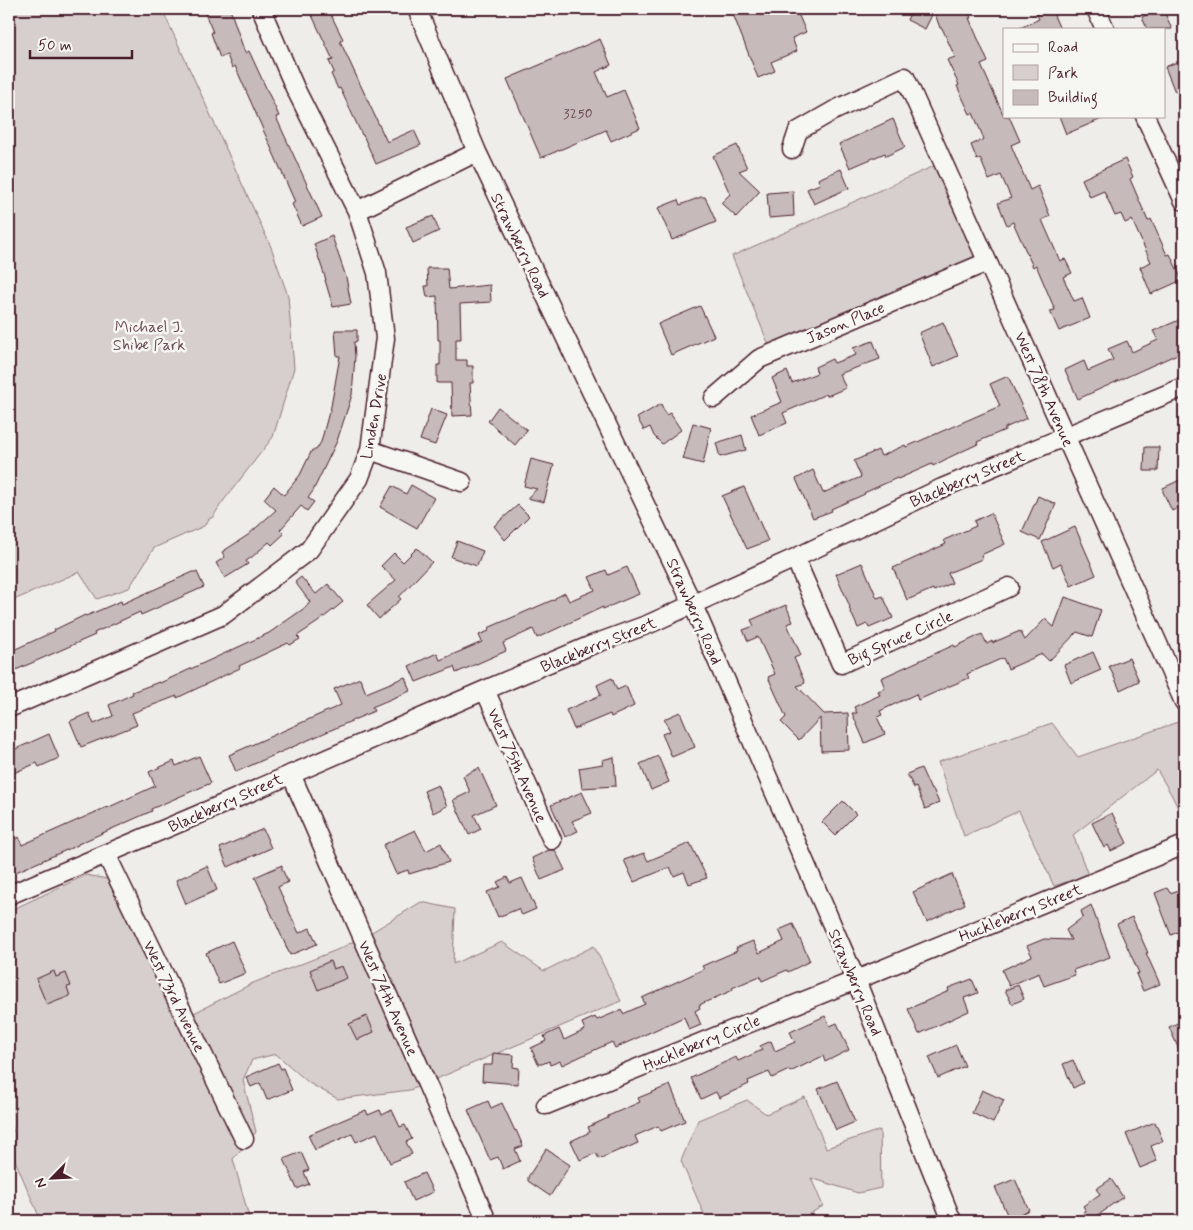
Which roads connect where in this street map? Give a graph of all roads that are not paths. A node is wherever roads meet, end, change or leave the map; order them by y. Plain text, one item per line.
1 (261, 9) edge
2 (418, 9) edge
3 (1096, 9) edge
4 (1105, 28) edge
5 (1146, 118) edge
6 (792, 148) dead end
7 (477, 152) junction
8 (1184, 201) edge
9 (357, 211) junction
10 (987, 262) junction
11 (1184, 386) edge
12 (714, 398) dead end
13 (1066, 436) junction
14 (370, 450) junction
15 (462, 482) dead end
16 (795, 558) junction
17 (1009, 587) dead end
18 (693, 604) junction
19 (484, 690) junction
20 (1184, 702) edge
21 (9, 708) edge
22 (291, 774) junction
23 (552, 840) dead end
24 (1184, 845) edge
25 (106, 854) junction
26 (9, 895) edge
27 (856, 980) junction
28 (546, 1105) dead end
29 (244, 1139) dead end
30 (487, 1221) edge
31 (952, 1221) edge

1 - 9 street, Linden Drive
2 - 7 street, Strawberry Road
3 - 4 street
5 - 8 street
6 - 10 street, West 78th Avenue
7 - 9 street
7 - 18 street, Strawberry Road
9 - 14 street, Linden Drive
10 - 12 street, Jason Place
10 - 13 street, West 78th Avenue
11 - 13 street, Blackberry Street
13 - 16 street, Blackberry Street
13 - 20 street, West 78th Avenue
14 - 15 street
14 - 21 street, Linden Drive
16 - 17 street, Big Spruce Circle
16 - 18 street, Blackberry Street
18 - 19 street, Blackberry Street
18 - 27 street, Strawberry Road
19 - 22 street, Blackberry Street
19 - 23 street, West 75th Avenue
22 - 25 street, Blackberry Street
22 - 30 street, West 74th Avenue
24 - 27 street, Huckleberry Street
25 - 26 street, Blackberry Street
25 - 29 street, West 73rd Avenue
27 - 28 street, Huckleberry Circle
27 - 31 street, Strawberry Road

